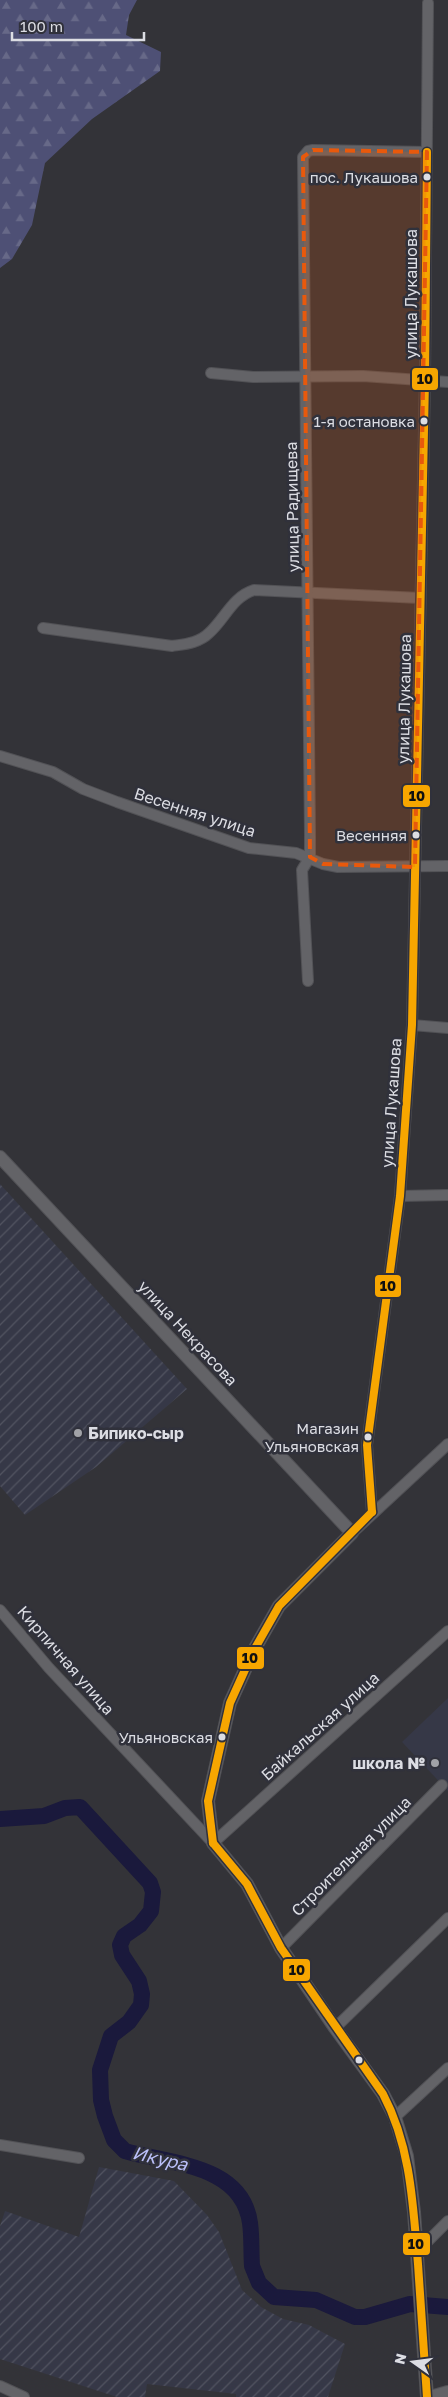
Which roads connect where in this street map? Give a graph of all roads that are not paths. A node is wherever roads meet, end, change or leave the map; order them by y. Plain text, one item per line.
1 (428, 3) dead end
2 (427, 152) junction
3 (211, 373) dead end
4 (305, 376) junction
5 (425, 380) junction
6 (448, 382) edge
7 (308, 591) junction
8 (420, 598) junction
9 (43, 628) dead end
10 (0, 756) edge
11 (310, 857) junction
12 (448, 866) edge
13 (415, 867) junction
14 (308, 981) dead end
15 (412, 1024) junction
16 (448, 1028) edge
17 (0, 1157) edge
18 (448, 1195) edge
19 (400, 1196) junction
20 (448, 1444) edge
21 (372, 1512) junction
22 (352, 1533) junction
23 (0, 1610) edge
24 (448, 1631) edge
25 (442, 1785) dead end
26 (213, 1844) junction
27 (448, 1918) edge
28 (281, 1948) junction
29 (335, 2028) junction
30 (448, 2068) edge
31 (395, 2117) junction
32 (0, 2145) edge
33 (80, 2158) dead end
34 (448, 2221) edge
35 (417, 2252) junction
36 (0, 2386) edge
37 (448, 2393) edge
38 (24, 2397) edge
39 (427, 2397) edge
40 (434, 2397) edge

1 - 2 street, улица Лукашова
2 - 4 street, улица Радищева
2 - 5 street, улица Лукашова
3 - 4 street
4 - 5 street
4 - 7 street, улица Радищева
5 - 6 street
5 - 8 street, улица Лукашова
7 - 8 street
7 - 9 street
7 - 11 street, улица Радищева
8 - 13 street, улица Лукашова
10 - 11 street, Весенняя улица
11 - 13 street, Весенняя улица
11 - 14 street, улица Радищева
12 - 13 street, Весенняя улица
13 - 15 street, улица Лукашова
15 - 16 street
15 - 19 street, улица Лукашова
17 - 22 street, улица Некрасова
18 - 19 street
19 - 21 street, улица Лукашова
20 - 21 street
21 - 22 street
22 - 26 street
23 - 26 street, Кирпичная улица
24 - 26 street, Байкальская улица
25 - 28 street, Строительная улица
26 - 28 street, Кирпичная улица
27 - 29 street
28 - 29 street, Кирпичная улица
29 - 31 street, Кирпичная улица
30 - 31 street
31 - 35 street, Кирпичная улица
32 - 33 street
34 - 35 street
35 - 39 street, Кирпичная улица
36 - 38 street
37 - 40 main road

